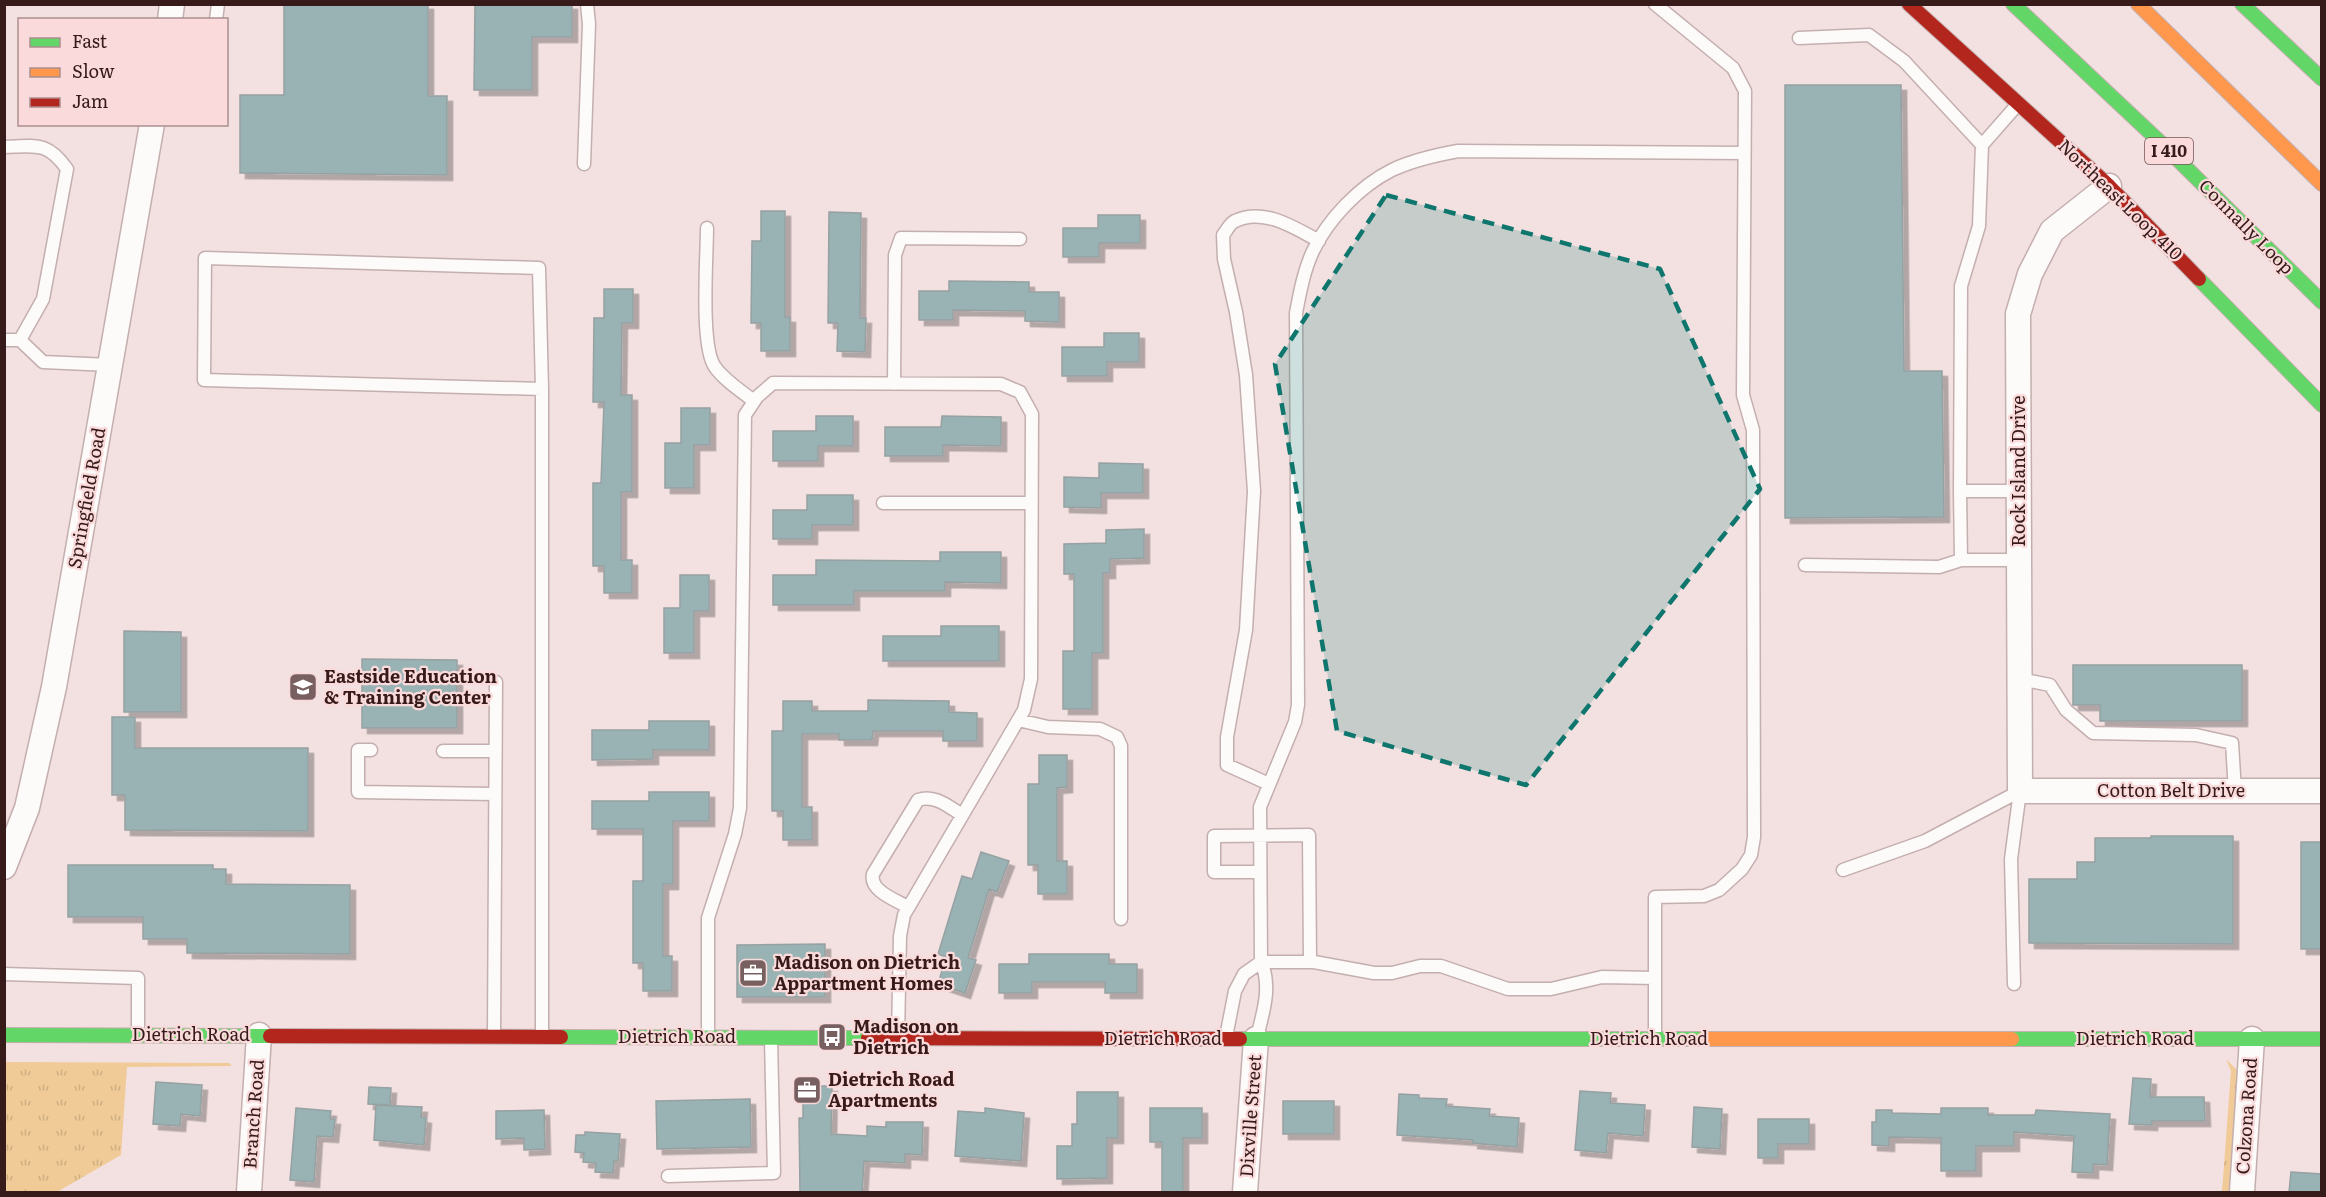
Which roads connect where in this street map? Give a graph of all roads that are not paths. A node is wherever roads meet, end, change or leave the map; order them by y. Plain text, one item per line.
1 (586, 4) edge
2 (1655, 4) edge
3 (1909, 4) edge
4 (2013, 4) edge
5 (2138, 4) edge
6 (2242, 4) edge
7 (1799, 38) dead end
8 (2322, 79) edge
9 (2018, 104) junction
10 (152, 126) edge
11 (1982, 145) junction
12 (4, 147) edge
13 (1744, 153) junction
14 (584, 164) dead end
15 (2322, 184) edge
16 (2109, 186) junction
17 (707, 228) dead end
18 (1020, 239) dead end
19 (1319, 241) junction
20 (2322, 302) edge
21 (4, 340) edge
22 (20, 340) junction
23 (110, 365) junction
24 (894, 384) junction
25 (542, 389) junction
26 (754, 401) junction
27 (2322, 405) edge
28 (1960, 491) junction
29 (2019, 491) junction
30 (883, 503) dead end
31 (1031, 503) junction
32 (2019, 560) junction
33 (1961, 561) junction
34 (1805, 565) dead end
35 (2020, 680) junction
36 (496, 682) dead end
37 (1018, 720) junction
38 (371, 750) dead end
39 (443, 751) dead end
40 (495, 751) junction
41 (1269, 784) junction
42 (2020, 790) junction
43 (2235, 790) junction
44 (2322, 790) edge
45 (495, 794) junction
46 (962, 815) junction
47 (1260, 835) junction
48 (10, 837) edge
49 (4, 867) edge
50 (1843, 870) dead end
51 (1260, 872) junction
52 (909, 907) junction
53 (1121, 919) dead end
54 (1261, 962) junction
55 (1310, 962) junction
56 (4, 974) edge
57 (1655, 978) junction
58 (2014, 984) dead end
59 (4, 1035) edge
60 (138, 1035) junction
61 (259, 1035) junction
62 (494, 1036) junction
63 (542, 1036) junction
64 (708, 1037) junction
65 (771, 1038) junction
66 (898, 1038) junction
67 (1226, 1039) junction
68 (1256, 1039) junction
69 (1655, 1039) junction
70 (2252, 1039) junction
71 (2322, 1039) edge
72 (668, 1176) dead end
73 (249, 1192) edge
74 (1245, 1192) edge
75 (2242, 1192) edge

1 - 14 lane
2 - 13 lane
3 - 9 main road, Northeast Loop 410
4 - 20 main road, Connally Loop / I 410
5 - 15 main road
6 - 8 main road
7 - 11 lane
9 - 11 lane
9 - 16 main road, Northeast Loop 410
10 - 23 street, Springfield Road
11 - 28 lane
12 - 22 lane
13 - 19 lane
13 - 57 lane
16 - 27 main road, Northeast Loop 410
16 - 29 street, Rock Island Drive
17 - 26 lane
18 - 24 lane
19 - 41 lane
19 - 41 lane
21 - 22 lane
22 - 23 lane
23 - 48 street, Springfield Road
24 - 26 lane
24 - 31 lane
25 - 25 lane
25 - 63 lane
26 - 64 lane
28 - 29 lane
28 - 33 lane
29 - 32 street, Rock Island Drive
30 - 31 lane
31 - 37 lane
32 - 33 lane
32 - 35 street, Rock Island Drive
33 - 34 lane
35 - 42 street, Rock Island Drive
35 - 43 lane
36 - 40 lane
37 - 46 lane
37 - 53 lane
38 - 45 lane
39 - 40 lane
40 - 45 lane
41 - 47 lane
42 - 43 street, Cotton Belt Drive
42 - 50 lane
42 - 58 lane
43 - 44 street, Cotton Belt Drive
45 - 62 lane
46 - 52 lane
46 - 52 lane
47 - 51 lane
47 - 51 lane
47 - 55 lane
48 - 49 street, Springfield Road
51 - 54 lane
52 - 66 lane
54 - 55 lane
54 - 67 lane
54 - 68 lane
55 - 57 lane
56 - 60 lane
57 - 69 lane
59 - 60 main road, Dietrich Road
60 - 61 main road, Dietrich Road
61 - 62 main road, Dietrich Road
61 - 73 street, Branch Road
62 - 63 main road, Dietrich Road
63 - 64 main road, Dietrich Road
64 - 65 main road, Dietrich Road
65 - 66 main road, Dietrich Road
65 - 72 lane
66 - 67 main road, Dietrich Road
67 - 68 main road, Dietrich Road
68 - 69 main road, Dietrich Road
68 - 74 street, Dixville Street
69 - 70 main road, Dietrich Road
70 - 71 main road, Dietrich Road
70 - 75 street, Colzona Road

